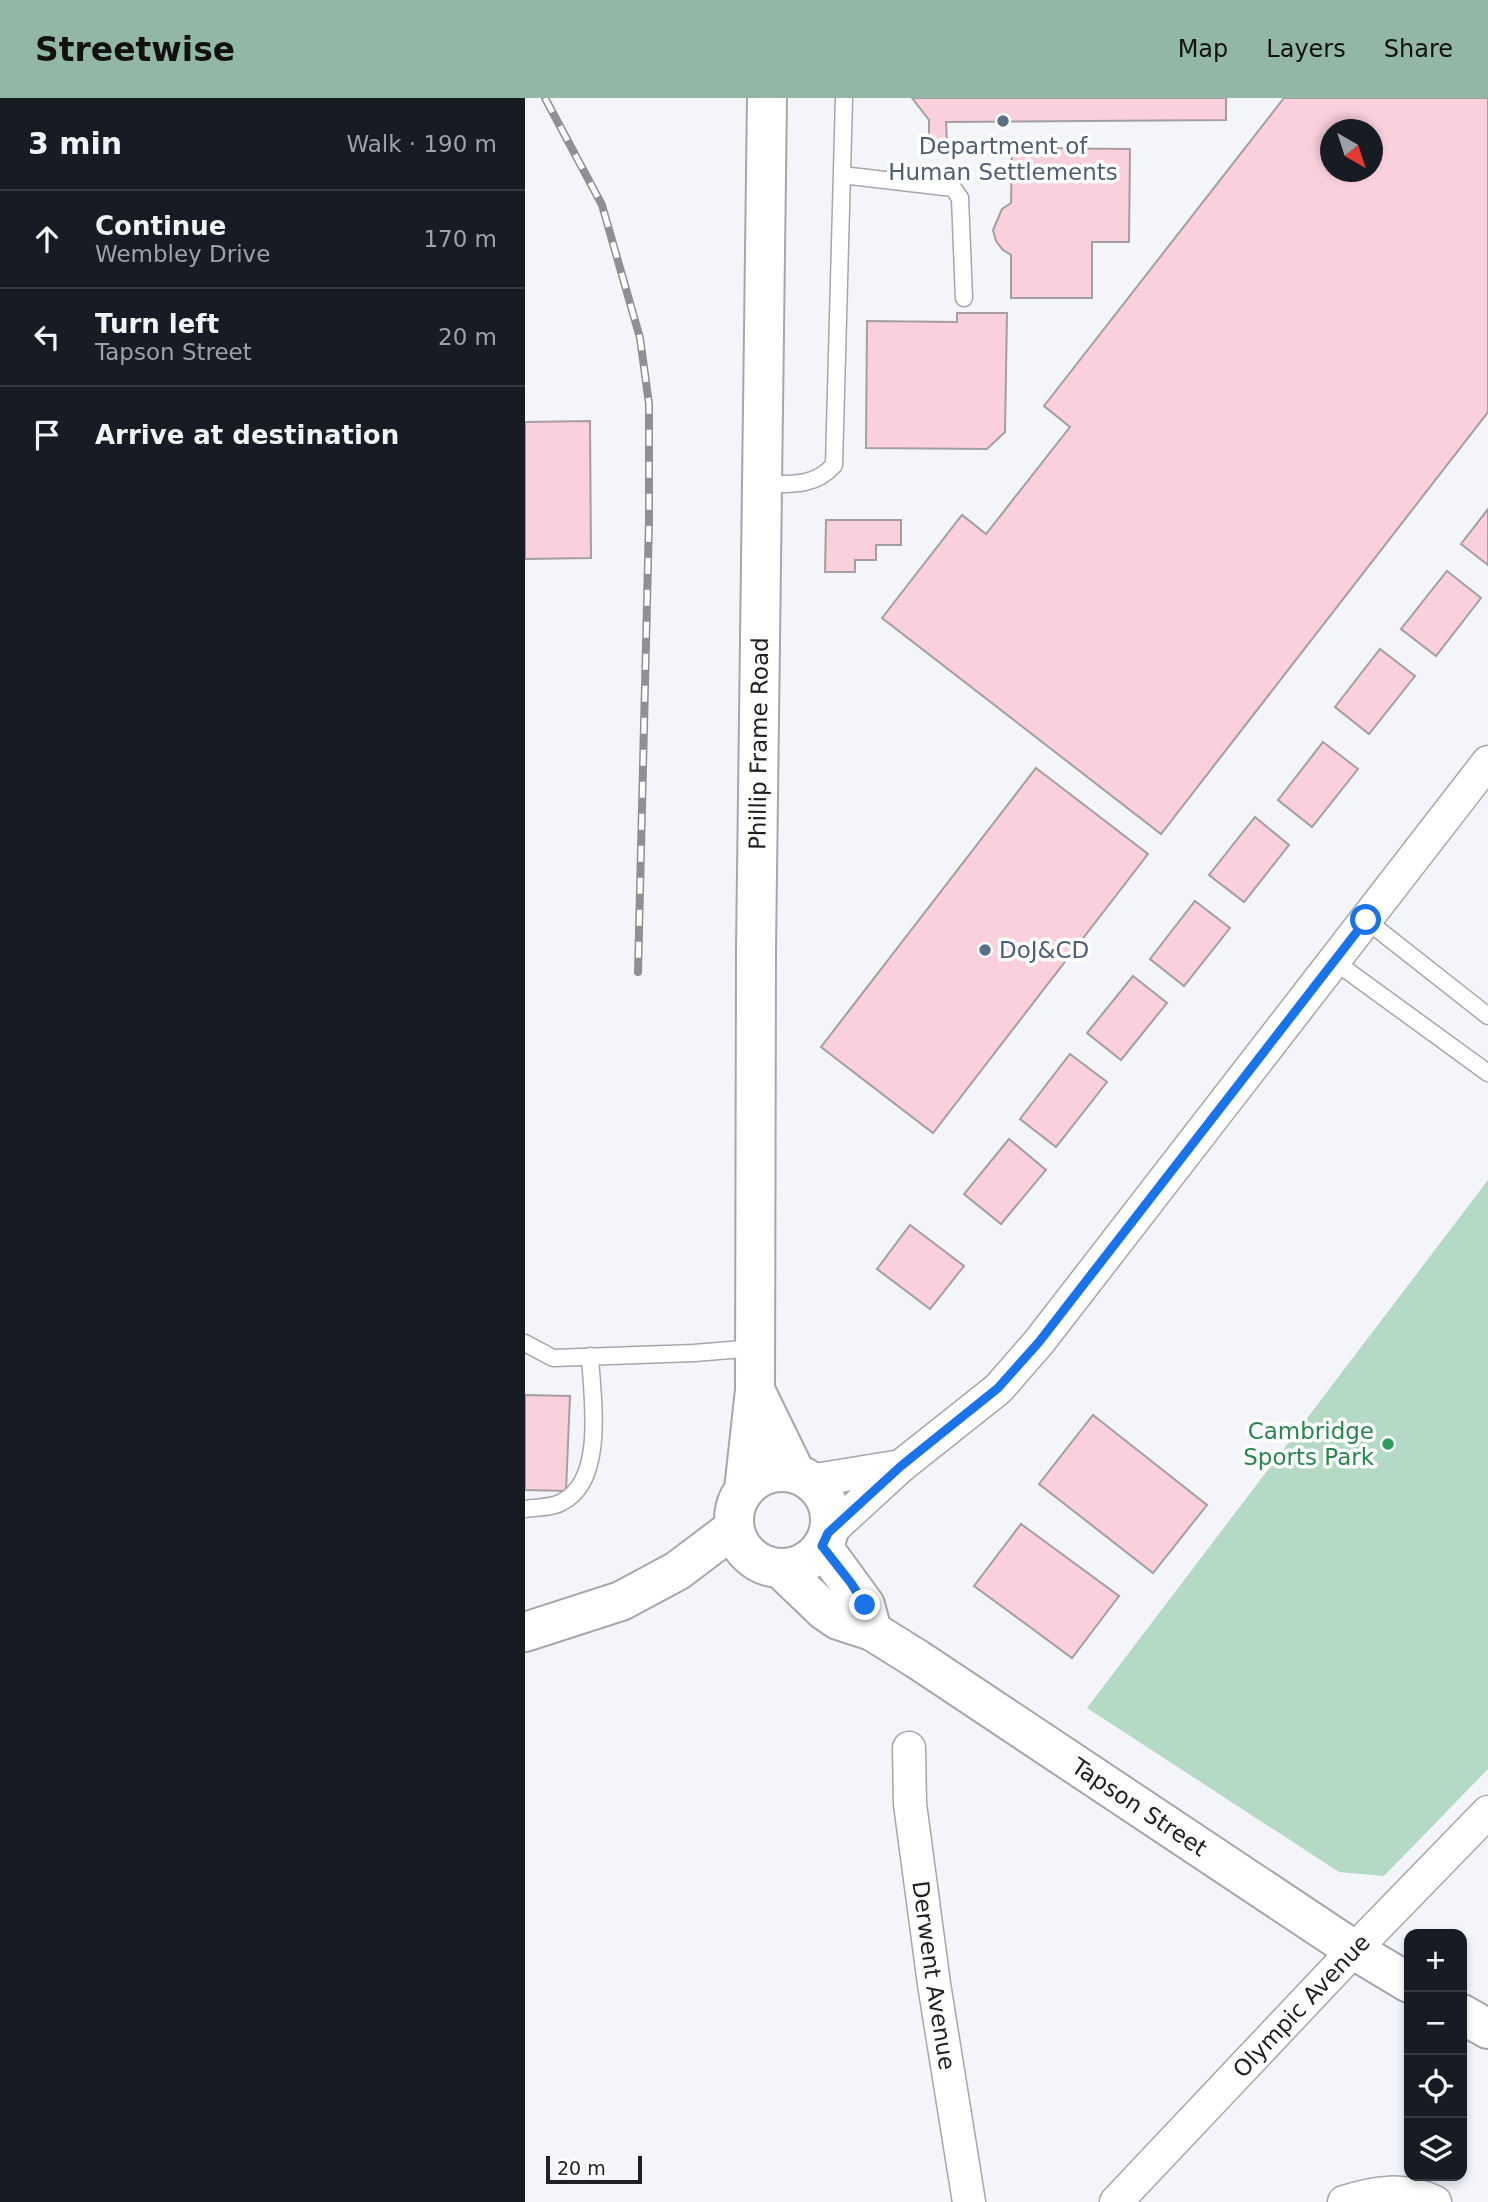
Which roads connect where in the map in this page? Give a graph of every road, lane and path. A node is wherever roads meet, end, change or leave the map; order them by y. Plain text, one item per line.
1 (767, 98) edge
2 (844, 98) edge
3 (842, 175) junction
4 (964, 298) dead end
5 (762, 484) junction
6 (1488, 762) edge
7 (1366, 920) junction
8 (1334, 961) junction
9 (1488, 1016) edge
10 (1488, 1073) edge
11 (525, 1343) edge
12 (755, 1348) junction
13 (590, 1356) junction
14 (755, 1390) junction
15 (901, 1466) junction
16 (803, 1477) junction
17 (744, 1490) junction
18 (525, 1509) edge
19 (734, 1528) junction
20 (825, 1539) junction
21 (780, 1568) junction
22 (872, 1631) junction
23 (525, 1632) edge
24 (909, 1748) dead end
25 (1488, 1811) edge
26 (1354, 1950) junction
27 (1404, 1980) edge
28 (1467, 2017) edge
29 (1488, 2029) edge
30 (969, 2202) edge
31 (1116, 2202) edge
32 (1344, 2202) edge
33 (1435, 2202) edge

1 - 5 street, Phillip Frame Road
2 - 3 lane
3 - 4 lane
3 - 5 lane
5 - 12 street, Phillip Frame Road
6 - 7 street
7 - 8 street
7 - 9 lane
8 - 10 lane
8 - 15 street
11 - 13 lane
12 - 13 lane
12 - 14 street, Phillip Frame Road
13 - 18 lane
14 - 16 street, Phillip Frame Road
14 - 17 street, Phillip Frame Road
15 - 16 street
15 - 20 street
16 - 17 street
16 - 20 street
17 - 19 street
19 - 21 street
19 - 23 street
20 - 21 street
20 - 22 street
21 - 22 street, Tapson Street
22 - 26 street, Tapson Street
24 - 30 street, Derwent Avenue
25 - 26 street, Olympic Avenue
26 - 27 street, Tapson Street
26 - 31 street, Olympic Avenue
28 - 29 street
32 - 33 street

